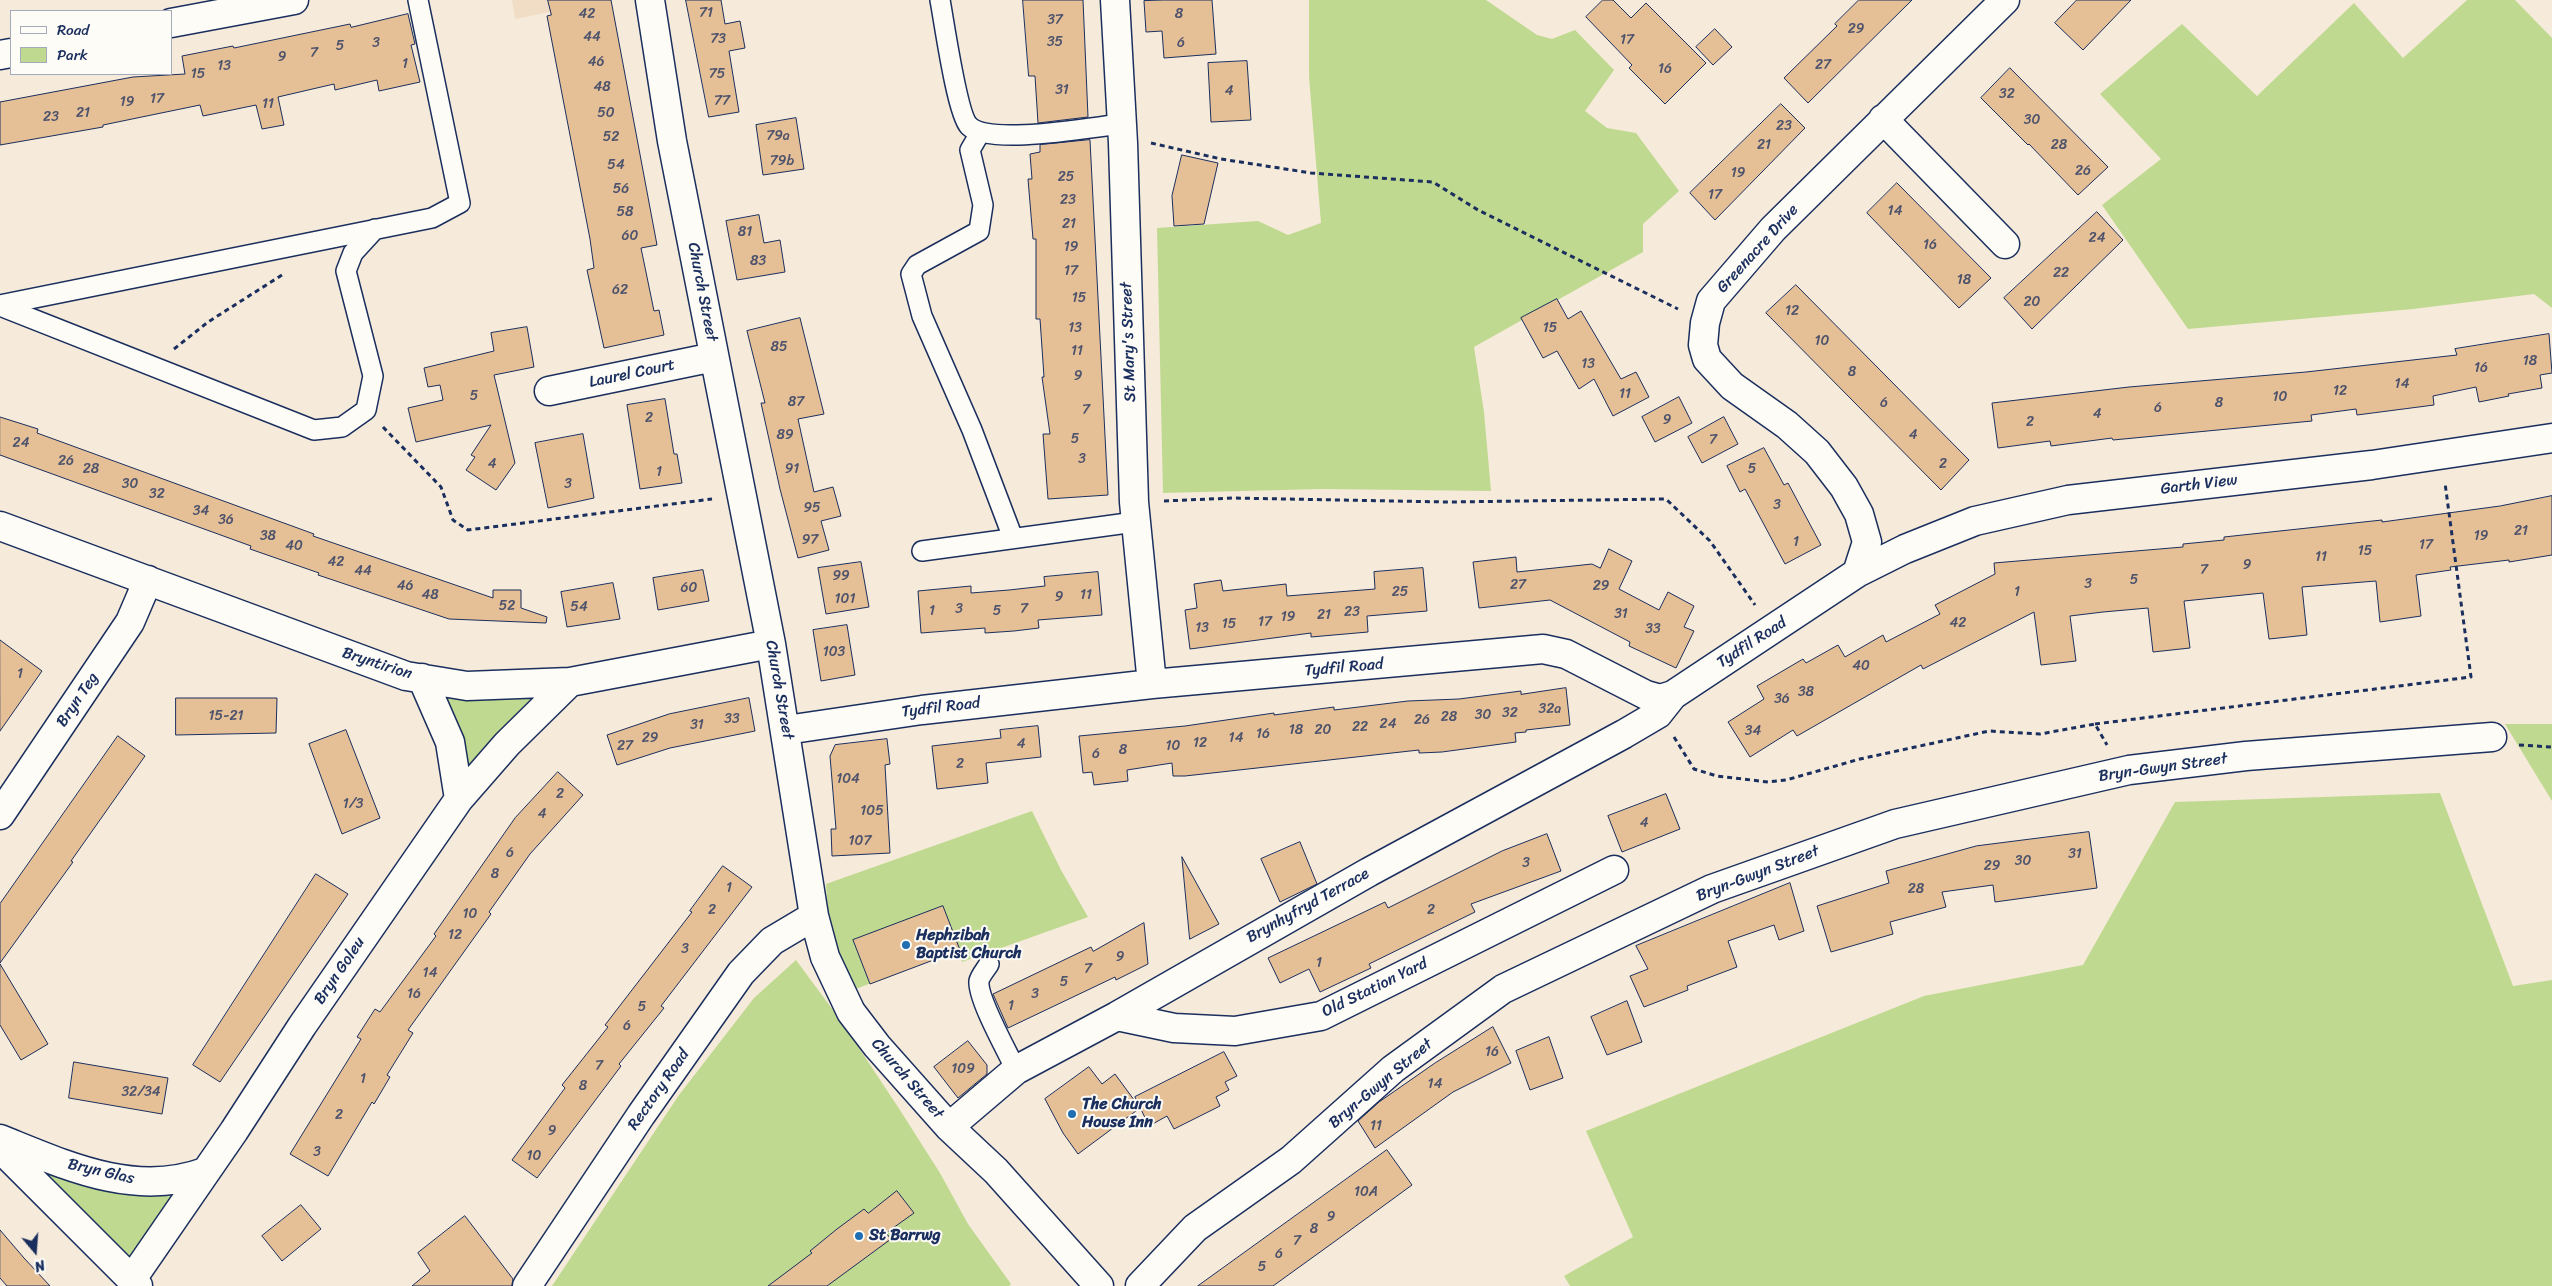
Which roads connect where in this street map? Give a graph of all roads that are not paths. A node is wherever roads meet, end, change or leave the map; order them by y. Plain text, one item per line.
1 (294, 0) edge
2 (418, 0) edge
3 (650, 0) edge
4 (940, 0) edge
5 (1115, 0) edge
6 (2005, 0) edge
7 (172, 23) edge
8 (1884, 119) junction
9 (1123, 133) junction
10 (980, 134) junction
11 (375, 229) junction
12 (2005, 244) dead end
13 (0, 306) edge
14 (714, 357) junction
15 (549, 390) dead end
16 (2552, 438) edge
17 (1134, 512) junction
18 (0, 526) edge
19 (1013, 538) junction
20 (922, 551) dead end
21 (1857, 574) junction
22 (148, 580) junction
23 (771, 644) junction
24 (422, 678) junction
25 (570, 682) junction
26 (1152, 684) junction
27 (1666, 704) junction
28 (786, 730) junction
29 (2492, 737) dead end
30 (459, 799) junction
31 (0, 815) edge
32 (1614, 870) dead end
33 (814, 916) junction
34 (989, 964) dead end
35 (1117, 1016) junction
36 (1016, 1070) junction
37 (949, 1127) junction
38 (0, 1138) edge
39 (0, 1148) edge
40 (205, 1172) junction
41 (1095, 1282) edge
42 (135, 1283) edge
43 (527, 1286) edge
44 (1140, 1286) edge

1 - 7 street
2 - 11 lane
3 - 14 street, Church Street
4 - 10 lane
5 - 9 street, St Mary's Street
6 - 8 street, Greenacre Drive
8 - 12 street
8 - 21 street, Greenacre Drive
9 - 10 lane
9 - 17 street, St Mary's Street
10 - 19 lane
11 - 13 lane
11 - 13 lane
14 - 15 street, Laurel Court
14 - 23 street, Church Street
16 - 21 street, Garth View
17 - 19 lane
17 - 26 street, St Mary's Street
18 - 22 street, Bryntirion
19 - 20 lane
21 - 27 street, Tydfil Road
22 - 24 street, Bryntirion
22 - 31 street, Bryn Teg
23 - 25 street, Bryntirion
23 - 28 street, Church Street
24 - 25 street, Bryntirion
24 - 30 street
25 - 30 street, Bryn Goleu
26 - 27 street, Tydfil Road
26 - 28 street, Tydfil Road
27 - 35 street, Brynhyfryd Terrace
28 - 33 street, Church Street
29 - 44 street, Bryn-Gwyn Street
30 - 40 street, Bryn Goleu
32 - 35 street, Old Station Yard
33 - 37 street, Church Street
33 - 43 street, Rectory Road
34 - 36 lane
35 - 36 street, Brynhyfryd Terrace
36 - 37 street, Brynhyfryd Terrace
37 - 41 street, Church Street
38 - 40 street, Bryn Glas
39 - 42 street
40 - 42 street, Bryn Goleu

